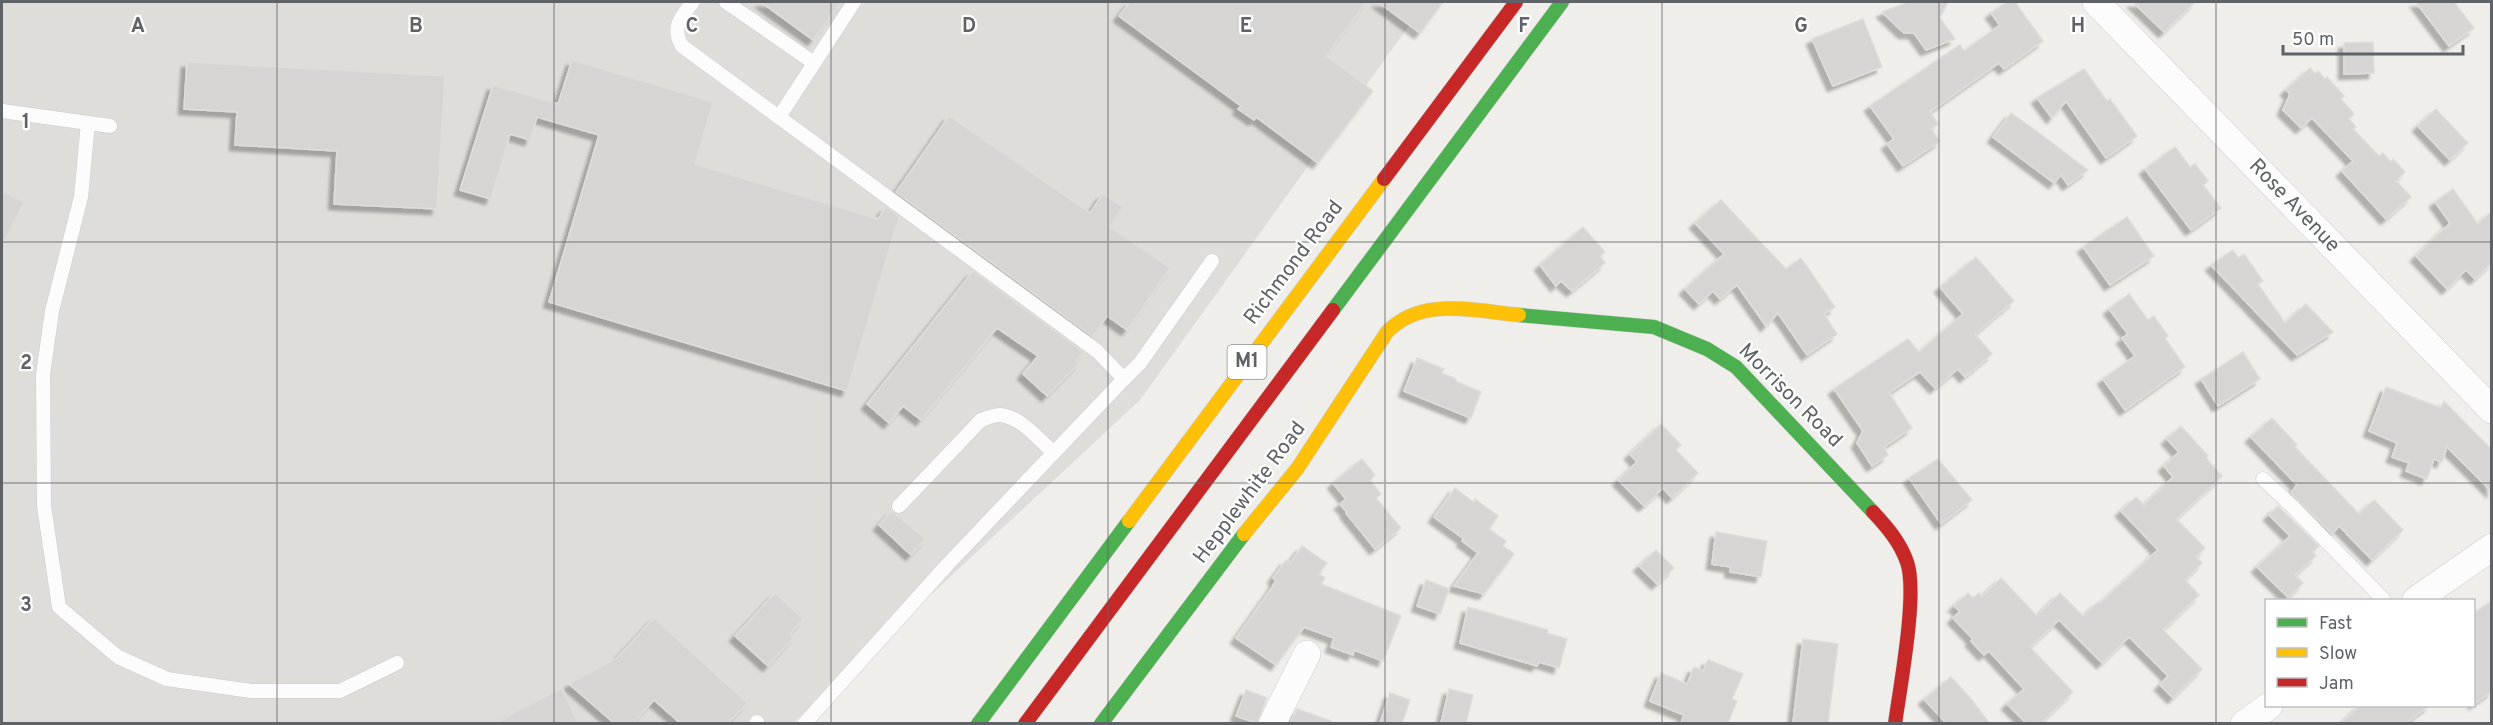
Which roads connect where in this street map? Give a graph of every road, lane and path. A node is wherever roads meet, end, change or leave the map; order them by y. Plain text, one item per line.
1 (693, 2) edge
2 (726, 2) edge
3 (854, 2) edge
4 (1516, 2) edge
5 (1562, 2) edge
6 (2096, 2) edge
7 (814, 63) junction
8 (2, 111) edge
9 (779, 117) junction
10 (88, 123) junction
11 (110, 126) dead end
12 (1212, 261) dead end
13 (1441, 308) joint
14 (1124, 379) junction
15 (2492, 410) edge
16 (1053, 452) junction
17 (2263, 479) dead end
18 (899, 506) dead end
19 (2492, 547) edge
20 (2383, 599) edge
21 (2417, 599) edge
22 (1307, 654) dead end
23 (397, 663) dead end
24 (2266, 707) edge
25 (804, 723) edge
26 (978, 723) edge
27 (1025, 723) edge
28 (1101, 723) edge
29 (1272, 723) edge
30 (1895, 723) edge
31 (2244, 723) edge

1 - 9 lane
2 - 7 lane
3 - 7 lane
4 - 26 main road, Richmond Road / M1
5 - 27 main road, M1
6 - 15 street, Rose Avenue
7 - 9 lane
8 - 10 lane
9 - 14 lane
10 - 11 lane
10 - 23 lane
12 - 14 lane
13 - 28 main road, Hepplewhite Road
13 - 30 main road, Morrison Road
14 - 16 lane
16 - 18 lane
16 - 25 lane
17 - 20 lane
19 - 21 street
22 - 29 street
24 - 31 street

